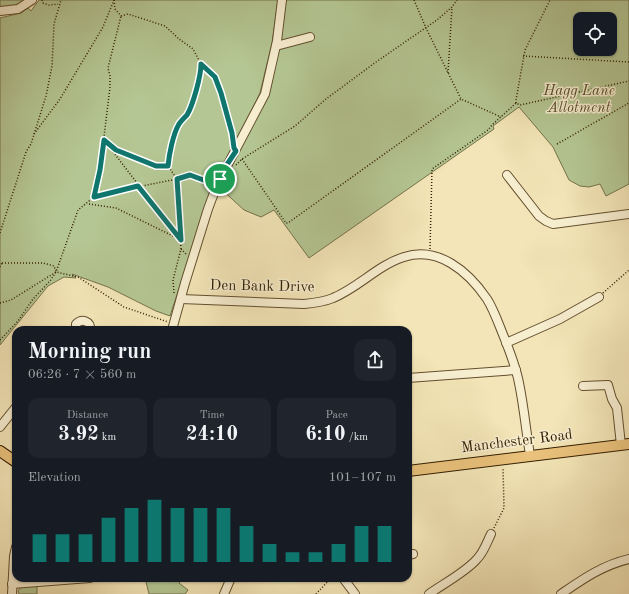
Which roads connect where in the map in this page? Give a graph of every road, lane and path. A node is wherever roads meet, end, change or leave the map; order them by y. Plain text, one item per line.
1 (32, 0) edge
2 (42, 0) edge
3 (61, 0) edge
4 (114, 0) edge
5 (282, 0) edge
6 (414, 0) edge
7 (457, 0) edge
8 (550, 0) edge
9 (59, 4) junction
10 (452, 7) junction
11 (0, 11) edge
12 (121, 16) junction
13 (426, 28) junction
14 (310, 37) dead end
15 (276, 46) junction
16 (523, 56) junction
17 (629, 62) edge
18 (201, 64) junction
19 (448, 74) junction
20 (629, 82) edge
21 (461, 99) junction
22 (516, 103) junction
23 (629, 103) edge
24 (501, 117) junction
25 (33, 135) junction
26 (104, 140) junction
27 (557, 144) dead end
28 (236, 151) junction
29 (242, 159) junction
30 (168, 166) junction
31 (234, 168) dead end
32 (507, 174) dead end
33 (177, 179) junction
34 (217, 185) junction
35 (138, 186) junction
36 (94, 197) junction
37 (89, 204) dead end
38 (629, 214) edge
39 (0, 233) edge
40 (181, 240) junction
41 (430, 255) junction
42 (0, 260) edge
43 (2, 263) junction
44 (0, 267) edge
45 (629, 270) edge
46 (56, 272) junction
47 (599, 297) joint
48 (181, 298) junction
49 (0, 303) edge
50 (13, 326) edge
51 (76, 326) edge
52 (90, 326) edge
53 (171, 326) edge
54 (173, 326) edge
55 (12, 327) edge
56 (0, 340) edge
57 (506, 343) junction
58 (516, 370) junction
59 (412, 378) edge
60 (583, 386) dead end
61 (12, 412) edge
62 (0, 426) edge
63 (625, 444) edge
64 (0, 451) edge
65 (530, 455) junction
66 (503, 458) junction
67 (12, 459) edge
68 (412, 470) edge
69 (491, 534) joint
70 (629, 559) edge
71 (38, 582) edge
72 (229, 582) edge
73 (327, 582) edge
74 (349, 582) edge
75 (12, 584) joint
76 (12, 594) edge
77 (224, 594) edge
78 (316, 594) edge
79 (356, 594) edge
80 (429, 594) edge
81 (561, 594) edge

1 - 11 street
2 - 9 path
3 - 9 path
4 - 12 path
4 - 25 path
5 - 15 street
6 - 13 path
7 - 10 path
8 - 16 path
9 - 25 path
10 - 13 path
10 - 19 path
12 - 18 path
12 - 26 path
13 - 19 path
13 - 29 path
14 - 15 street
15 - 28 street
16 - 17 path
16 - 22 path
18 - 28 path
18 - 30 path
19 - 21 path
20 - 22 path
21 - 24 path
21 - 29 path
22 - 24 path
23 - 27 path
24 - 41 path
25 - 39 path
26 - 30 path
26 - 35 path
26 - 36 path
28 - 34 street
29 - 31 path
30 - 33 path
32 - 38 street
33 - 34 path
33 - 35 path
33 - 40 path
34 - 48 street
35 - 36 path
35 - 40 path
36 - 46 path
37 - 40 path
40 - 48 path
41 - 48 street, Den Bank Drive
41 - 57 street, Den Bank Drive
42 - 43 path
43 - 44 path
43 - 46 path
45 - 47 path
46 - 49 path
46 - 50 path
46 - 53 path
47 - 57 street
48 - 54 street
51 - 52 street
55 - 56 path
57 - 58 street, Den Bank Drive
58 - 59 street
58 - 65 street, Den Bank Drive
60 - 63 street
61 - 62 street
63 - 65 main road, Manchester Road
64 - 67 main road
65 - 66 main road, Manchester Road
66 - 68 main road, Manchester Road
66 - 69 path
69 - 80 street
70 - 81 street
71 - 75 street
72 - 77 street
73 - 78 path
74 - 79 street
75 - 76 street

